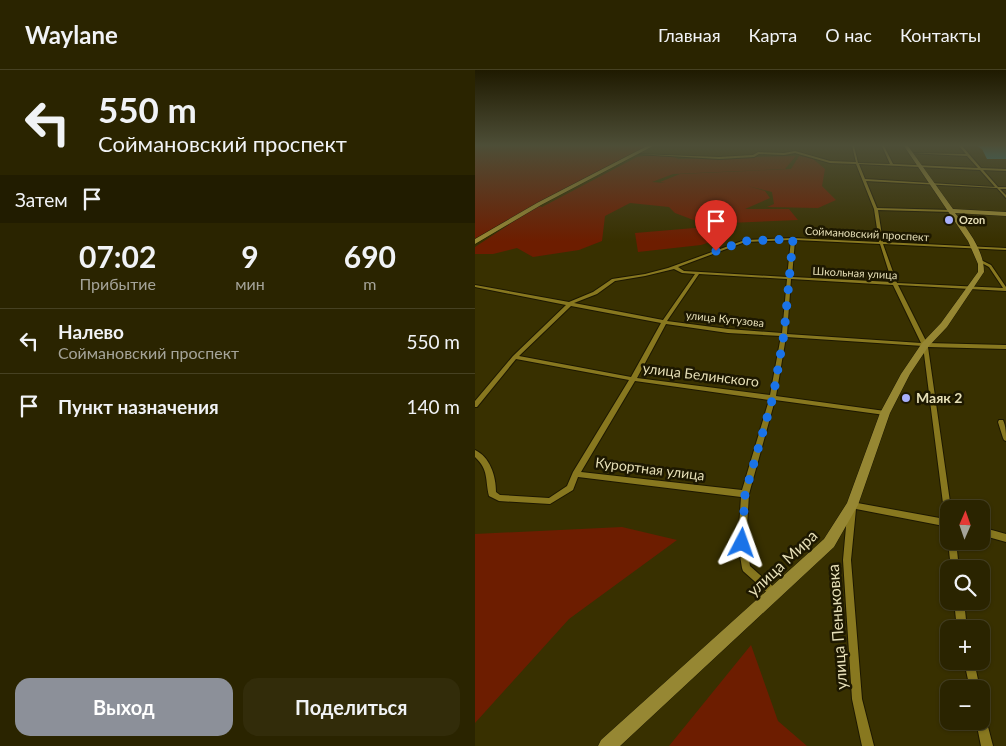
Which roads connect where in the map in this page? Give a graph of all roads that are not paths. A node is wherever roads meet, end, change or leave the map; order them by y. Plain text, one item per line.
1 (591, 178) edge
2 (927, 178) edge
3 (988, 178) edge
4 (864, 180) joint
5 (931, 184) junction
6 (998, 187) junction
7 (1006, 188) edge
8 (1006, 196) edge
9 (876, 209) junction
10 (952, 211) junction
11 (1006, 214) edge
12 (793, 239) junction
13 (475, 242) edge
14 (881, 243) junction
15 (974, 248) junction
16 (1006, 249) edge
17 (980, 260) junction
18 (674, 267) junction
19 (699, 274) junction
20 (789, 278) junction
21 (614, 280) joint
22 (895, 284) junction
23 (475, 286) edge
24 (969, 288) junction
25 (1006, 290) edge
26 (571, 304) junction
27 (664, 322) junction
28 (784, 334) junction
29 (925, 345) junction
30 (1006, 347) edge
31 (515, 357) junction
32 (633, 379) junction
33 (773, 397) junction
34 (475, 405) edge
35 (885, 413) junction
36 (1001, 422) dead end
37 (1006, 438) edge
38 (475, 453) edge
39 (576, 474) junction
40 (745, 494) junction
41 (947, 500) edge
42 (853, 506) junction
43 (940, 521) edge
44 (990, 534) edge
45 (1006, 538) edge
46 (774, 593) junction
47 (983, 730) edge
48 (607, 746) edge
49 (868, 746) edge
50 (987, 746) edge

1 - 13 main road
2 - 5 main road
3 - 6 street
4 - 5 street
4 - 9 street
5 - 6 street
5 - 10 main road
6 - 7 street
6 - 8 street
9 - 10 street
9 - 14 street
10 - 11 main road
10 - 15 main road
12 - 14 street, Соймановский проспект
12 - 18 street, Соймановский проспект
12 - 20 street
14 - 15 street, Соймановский проспект
14 - 22 street
15 - 16 street, Соймановский проспект
15 - 17 main road
17 - 24 main road, улица Мира
17 - 25 street
18 - 19 street, Школьная улица
18 - 21 street, Соймановский проспект
19 - 20 street, Школьная улица
19 - 27 street
20 - 22 street, Школьная улица
20 - 28 street
21 - 26 street
22 - 24 street, Школьная улица
22 - 29 street
23 - 26 street, улица Кутузова
24 - 25 street, Школьная улица
24 - 29 main road, улица Мира
26 - 27 street, улица Кутузова
26 - 31 street
27 - 28 street, улица Кутузова
27 - 32 street
28 - 29 street, улица Кутузова
28 - 33 street
29 - 30 street, улица Кутузова
29 - 35 main road, улица Мира
29 - 41 street
31 - 32 street, улица Белинского
31 - 34 street
32 - 33 street, улица Белинского
32 - 39 street
33 - 35 street, улица Белинского
33 - 40 street
35 - 42 main road, улица Мира
36 - 37 street
38 - 39 street, Курортная улица
39 - 40 street, Курортная улица
40 - 46 street
42 - 43 street
42 - 46 main road, улица Мира
42 - 49 street, улица Пеньковка
44 - 45 street
46 - 48 main road, улица Мира
47 - 50 street

